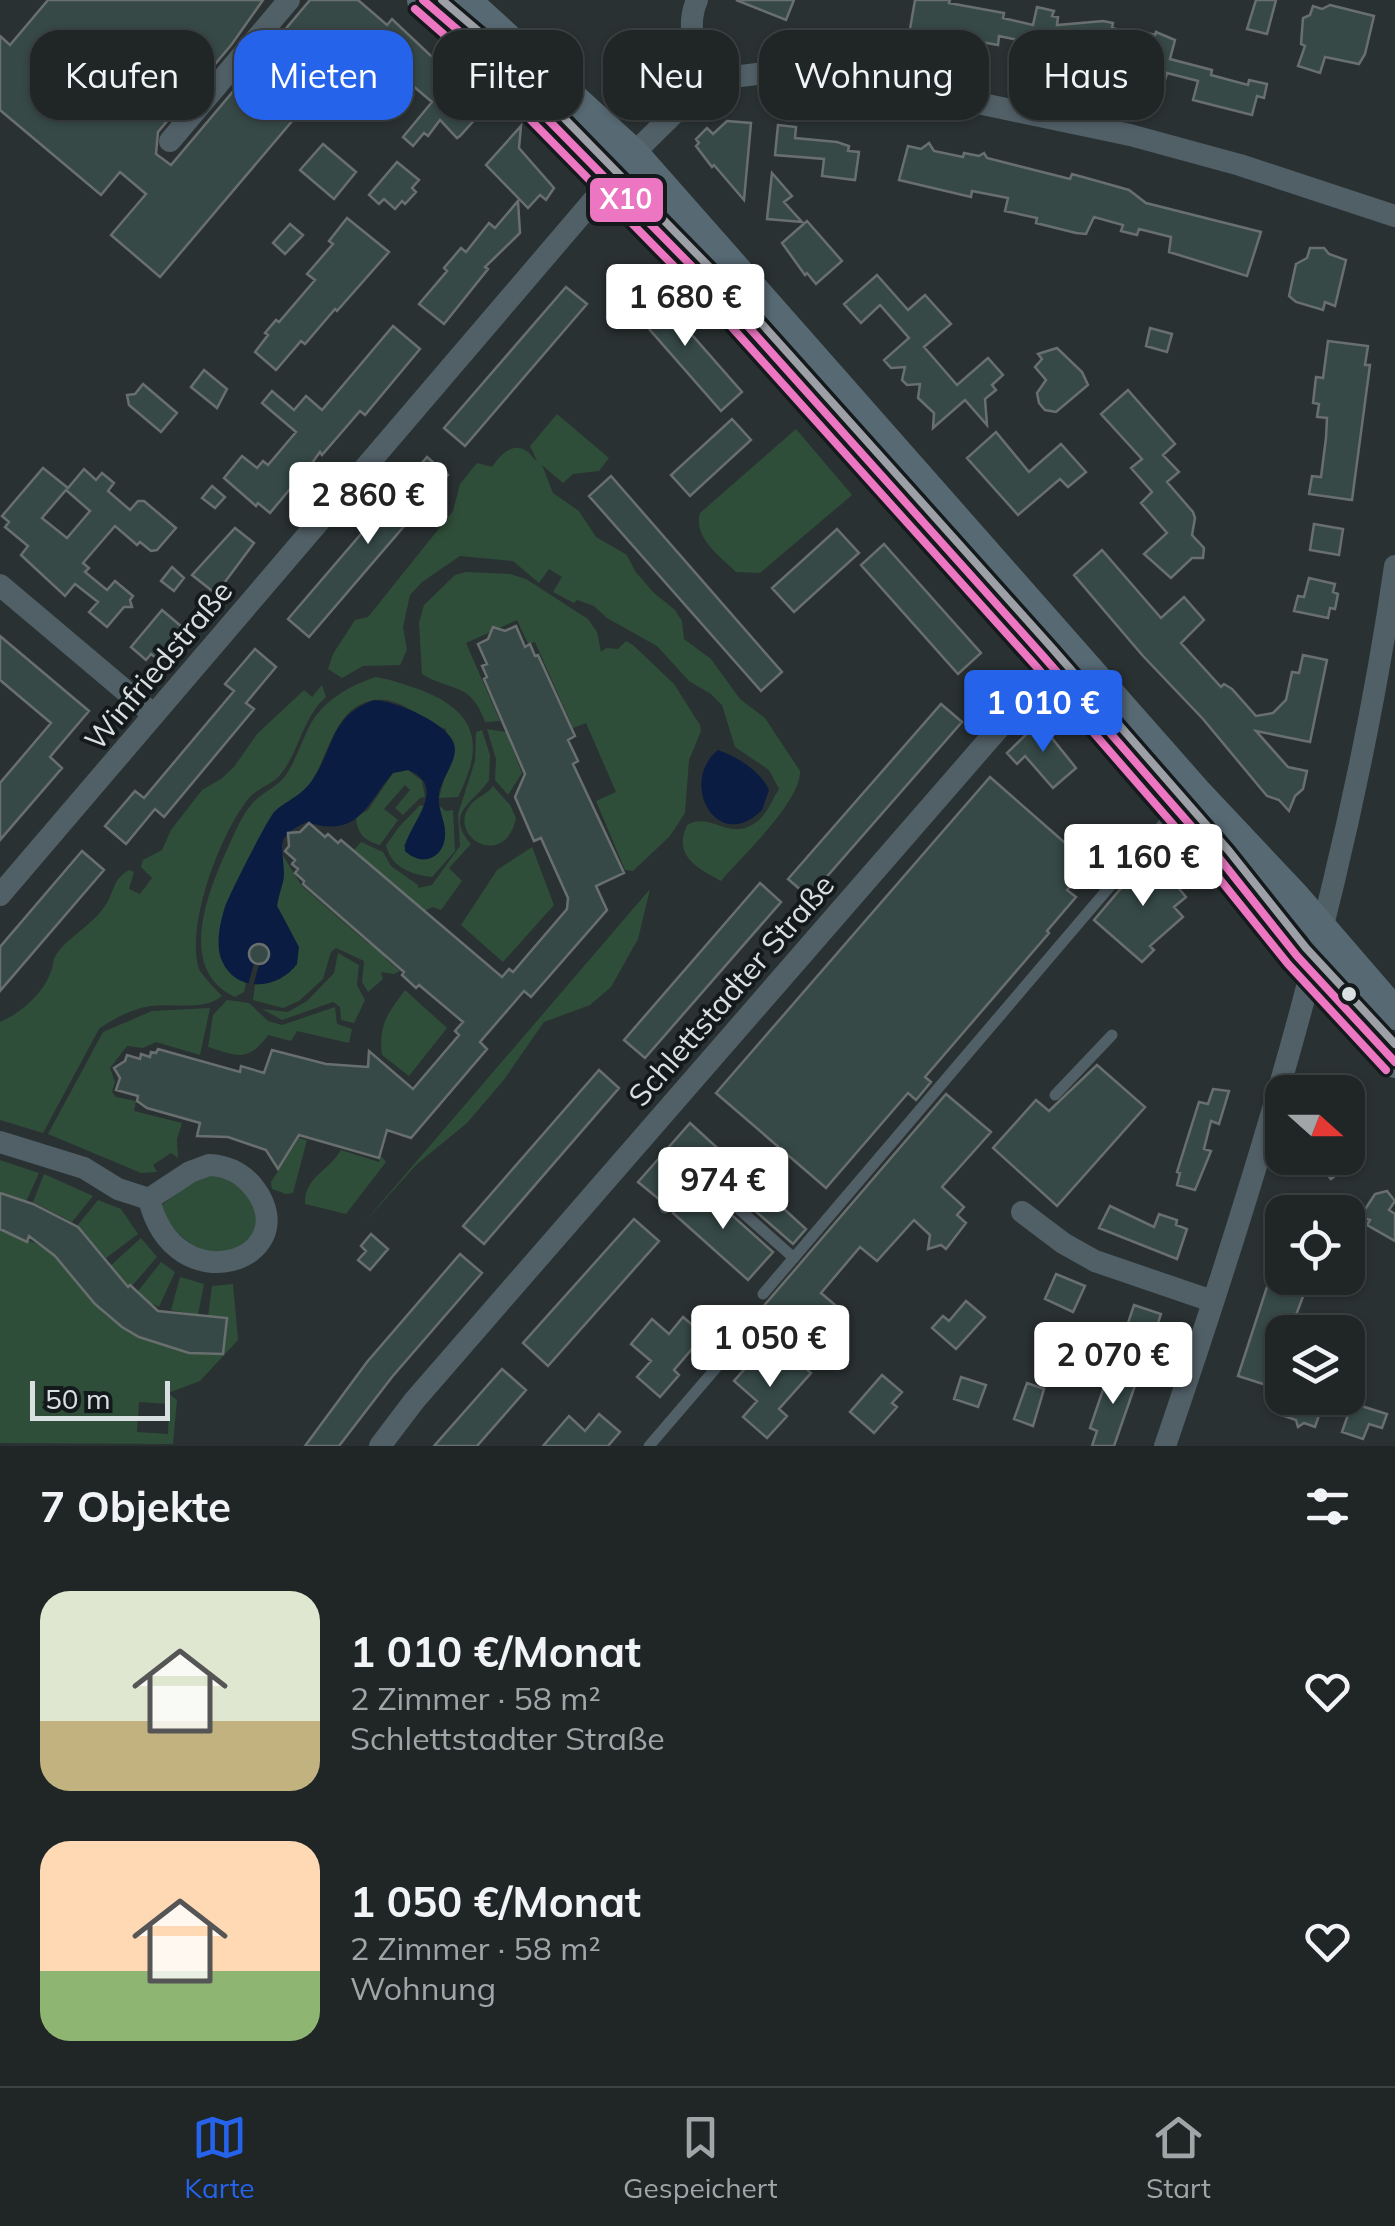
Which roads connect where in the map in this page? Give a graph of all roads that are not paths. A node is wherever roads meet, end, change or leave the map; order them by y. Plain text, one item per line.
1 (289, 0) edge
2 (423, 0) edge
3 (464, 0) edge
4 (697, 0) edge
5 (458, 30) edge
6 (491, 30) edge
7 (691, 30) edge
8 (739, 76) edge
9 (572, 120) edge
10 (574, 120) edge
11 (668, 120) edge
12 (170, 141) dead end
13 (634, 154) junction
14 (610, 182) junction
15 (1395, 216) edge
16 (1395, 566) edge
17 (0, 585) edge
18 (1392, 607) edge
19 (1052, 667) junction
20 (154, 715) junction
21 (1184, 805) junction
22 (0, 895) edge
23 (1321, 928) junction
24 (1311, 971) junction
25 (1395, 1014) edge
26 (1112, 1035) dead end
27 (1395, 1062) edge
28 (1055, 1094) dead end
29 (0, 1142) edge
30 (149, 1199) junction
31 (664, 1208) dead end
32 (1022, 1212) dead end
33 (794, 1258) junction
34 (763, 1294) dead end
35 (1212, 1301) junction
36 (752, 1325) dead end
37 (380, 1446) edge
38 (649, 1446) edge
39 (1165, 1446) edge

1 - 12 street
2 - 5 main road
3 - 6 main road
4 - 7 street
8 - 15 street
9 - 14 main road
10 - 13 main road
11 - 13 street, Winfriedstraße
13 - 14 street, Winfriedstraße
13 - 21 main road
14 - 19 main road
14 - 20 street, Winfriedstraße
16 - 18 street
17 - 20 street
18 - 23 street
19 - 21 main road
19 - 37 street, Schlettstadter Straße
20 - 22 street, Winfriedstraße
21 - 23 main road
21 - 24 main road
21 - 33 lane
23 - 24 street
23 - 25 main road
24 - 27 main road
24 - 35 street
26 - 28 lane
29 - 30 street
30 - 30 street
31 - 33 lane
32 - 35 street
33 - 34 lane
35 - 39 street
36 - 38 lane

